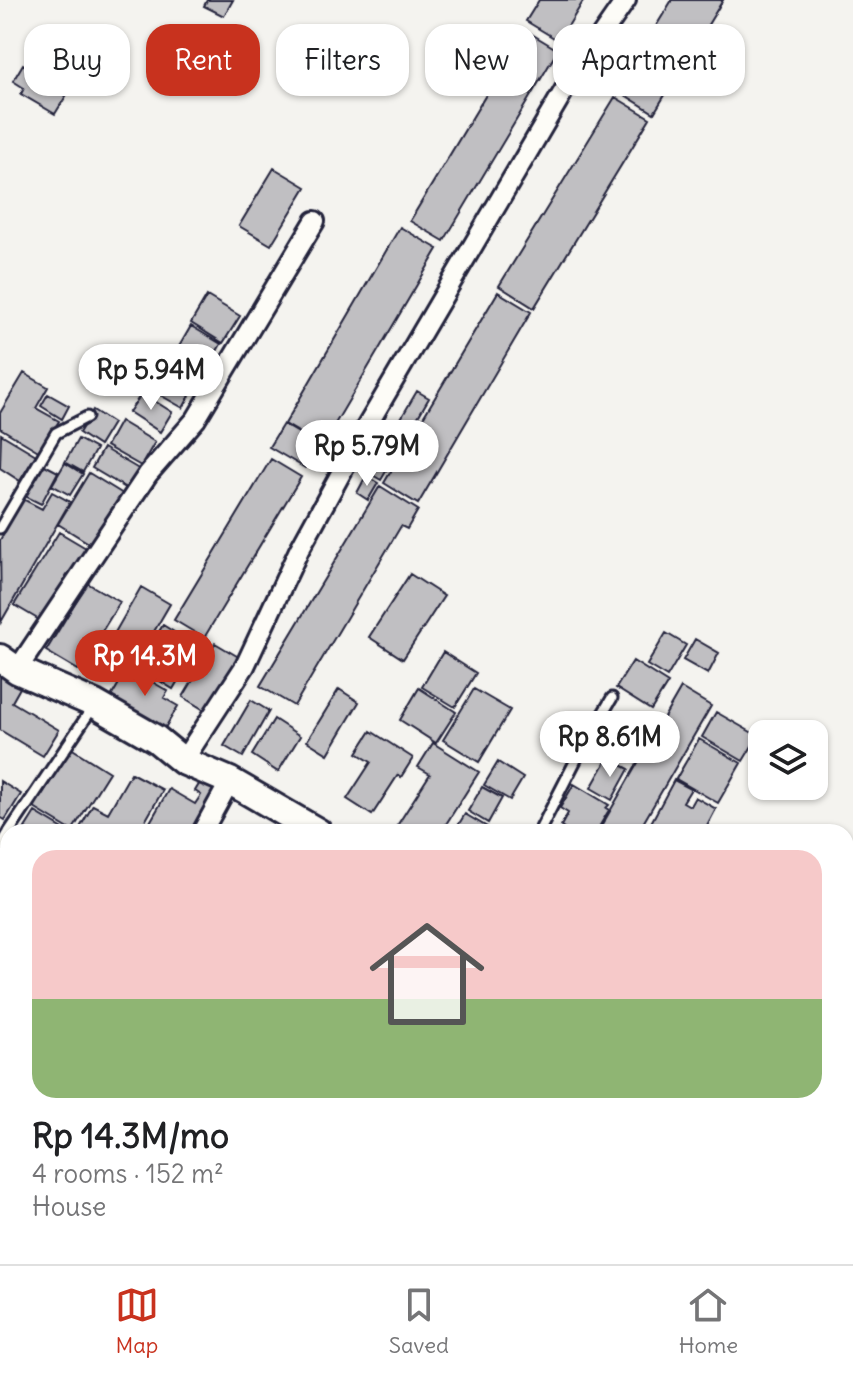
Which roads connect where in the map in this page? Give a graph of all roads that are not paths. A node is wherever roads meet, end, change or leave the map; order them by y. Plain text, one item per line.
1 (626, 0) edge
2 (315, 221) dead end
3 (87, 417) dead end
4 (0, 528) edge
5 (8, 664) edge
6 (612, 698) dead end
7 (95, 704) junction
8 (183, 761) junction
9 (230, 781) junction
10 (15, 824) edge
11 (206, 824) edge
12 (304, 824) edge
13 (543, 824) edge

1 - 8 street
2 - 5 street
3 - 4 lane
5 - 7 street
6 - 13 lane
7 - 8 street
7 - 10 lane
8 - 9 street
9 - 11 street
9 - 12 street

